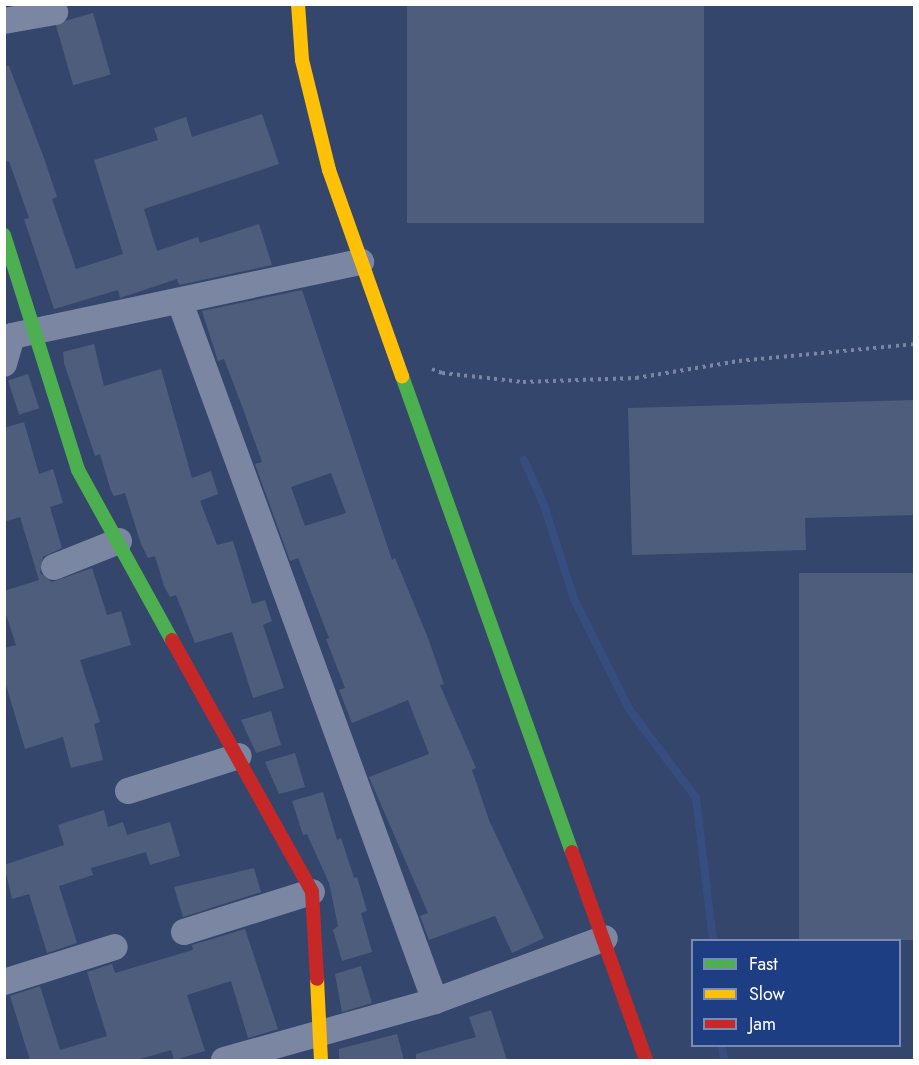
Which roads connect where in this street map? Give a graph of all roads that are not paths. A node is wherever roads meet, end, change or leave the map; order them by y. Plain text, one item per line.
1 (298, 4) edge
2 (55, 12) dead end
3 (4, 21) edge
4 (4, 235) edge
5 (361, 262) junction
6 (180, 302) junction
7 (37, 333) junction
8 (4, 364) edge
9 (119, 541) junction
10 (54, 567) dead end
11 (239, 756) junction
12 (128, 791) dead end
13 (312, 892) junction
14 (184, 932) dead end
15 (605, 938) junction
16 (115, 947) dead end
17 (4, 982) edge
18 (435, 1001) junction
19 (320, 1034) junction
20 (224, 1060) edge
21 (321, 1060) edge
22 (646, 1060) edge

1 - 5 street
2 - 3 street
4 - 7 street
5 - 6 street
5 - 15 street
6 - 7 street
6 - 18 street
7 - 8 street
7 - 9 street
9 - 10 street
9 - 11 street
11 - 12 street
11 - 13 street
13 - 14 street
13 - 19 street
15 - 18 street
15 - 22 street
16 - 17 street
18 - 19 street
19 - 20 street
19 - 21 street

